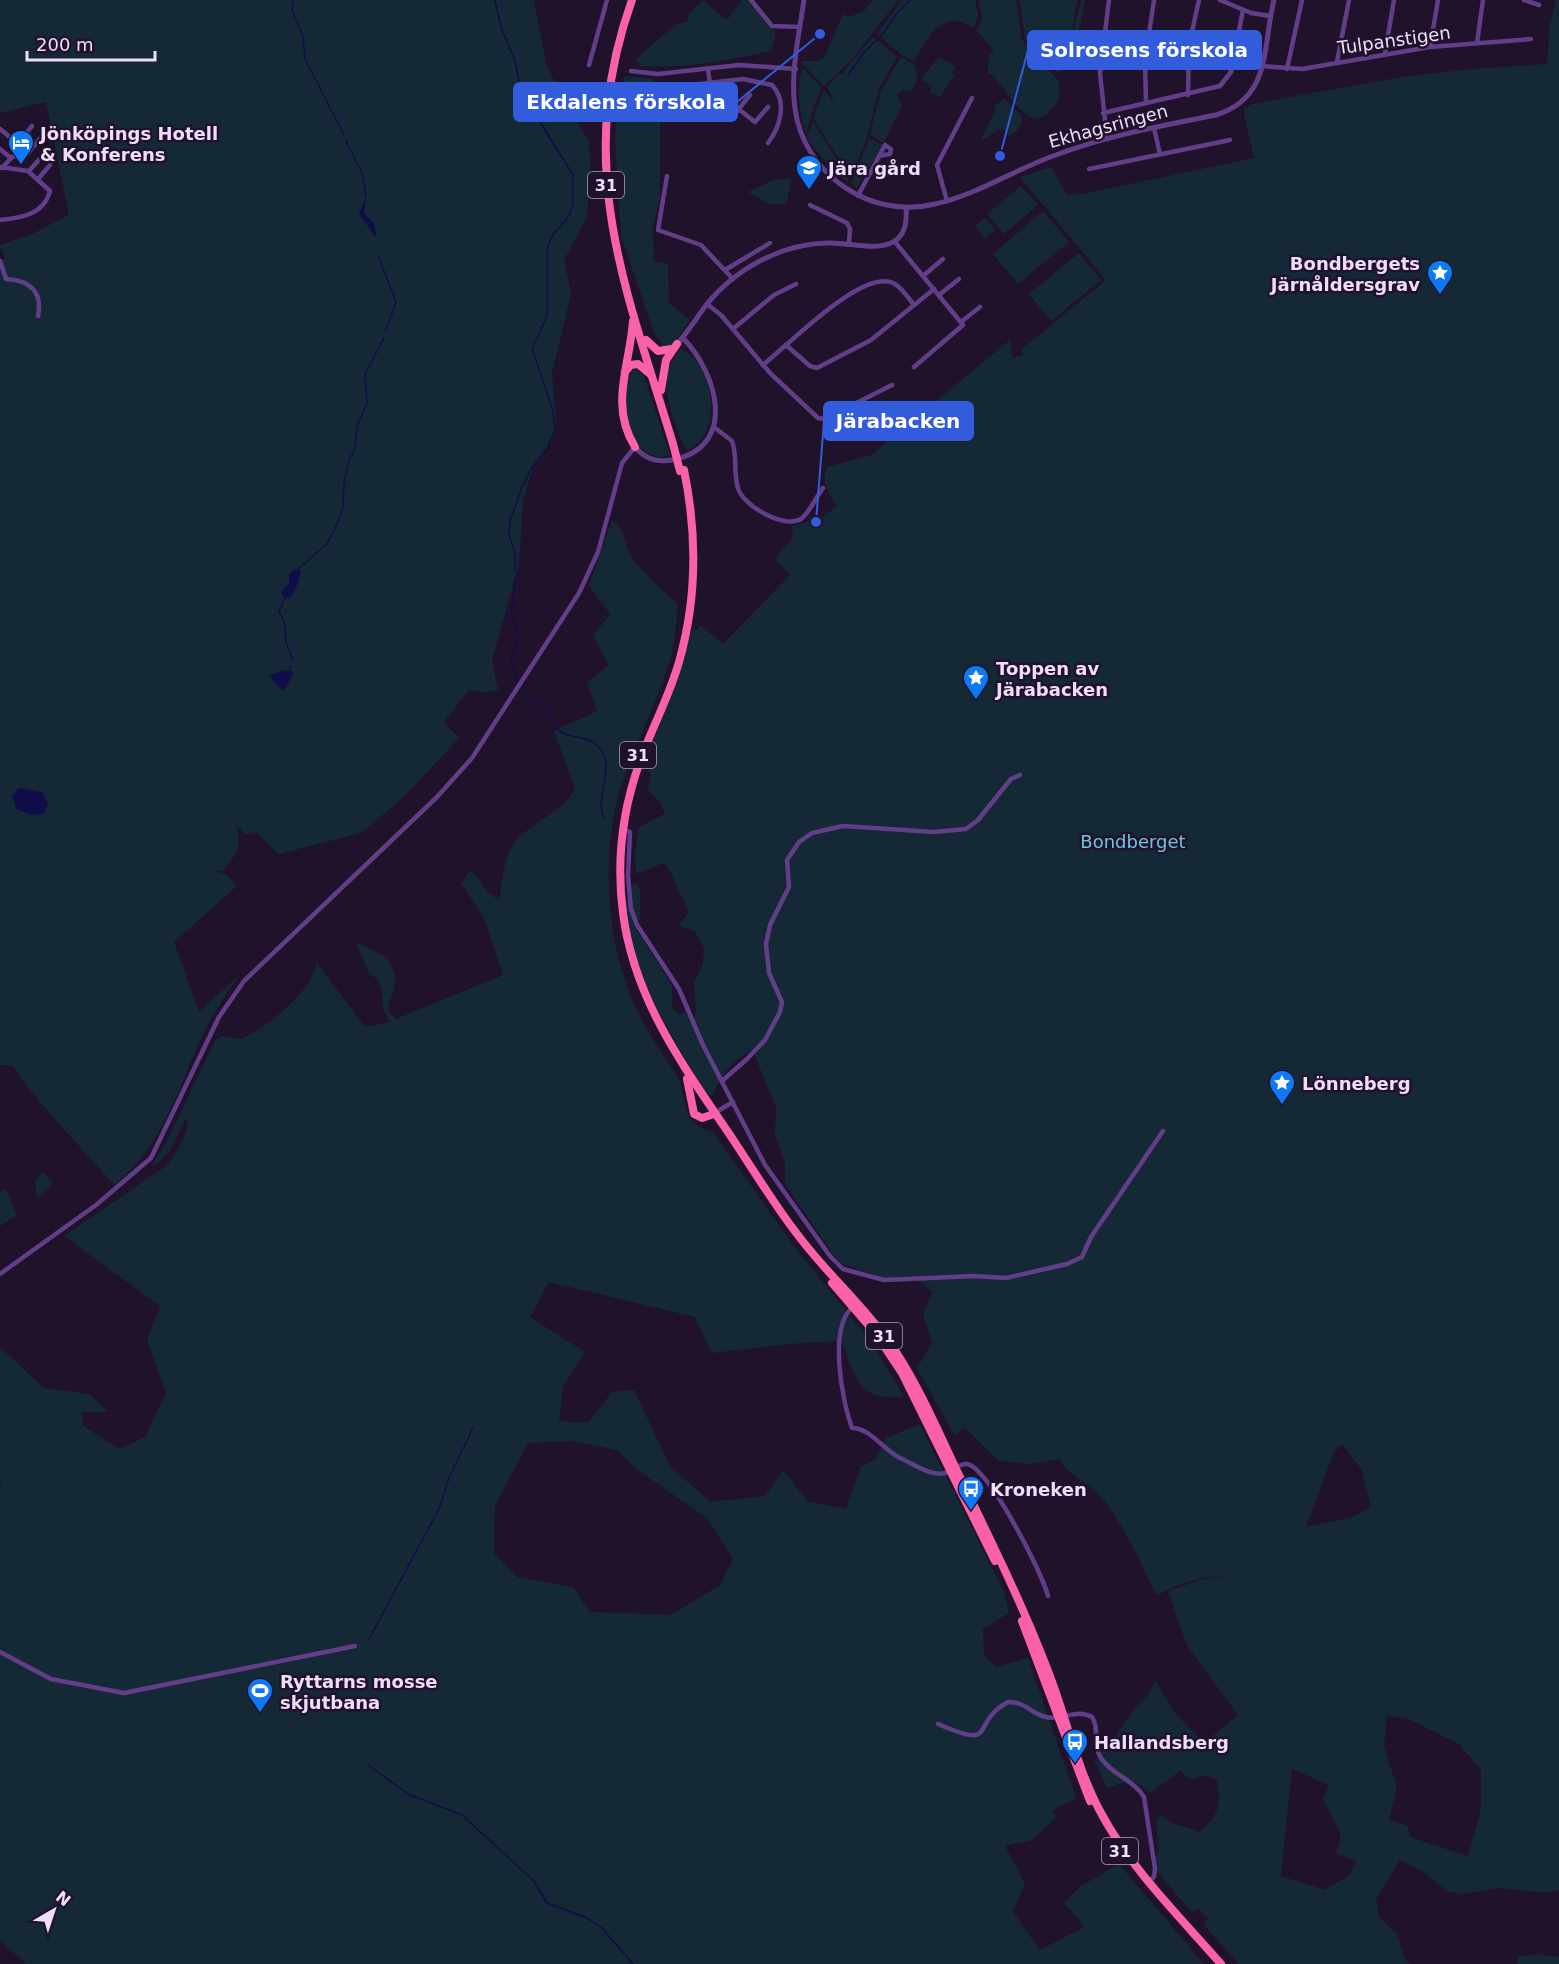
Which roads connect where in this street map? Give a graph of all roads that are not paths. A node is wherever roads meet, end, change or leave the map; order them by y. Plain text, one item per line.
1 (607, 0) edge
2 (632, 0) edge
3 (637, 0) edge
4 (752, 0) edge
5 (804, 0) edge
6 (1109, 0) edge
7 (1154, 0) edge
8 (1199, 0) edge
9 (1220, 0) edge
10 (1274, 0) edge
11 (1302, 0) edge
12 (1349, 0) edge
13 (1394, 0) edge
14 (1438, 0) edge
15 (1483, 0) edge
16 (1524, 0) edge
17 (1539, 4) dead end
18 (1243, 10) junction
19 (1270, 16) junction
20 (800, 27) junction
21 (1531, 39) dead end
22 (1477, 43) junction
23 (1430, 47) junction
24 (1385, 53) junction
25 (1337, 62) junction
26 (589, 65) dead end
27 (1262, 66) junction
28 (708, 69) junction
29 (796, 69) junction
30 (1287, 69) junction
31 (631, 71) dead end
32 (710, 83) junction
33 (682, 86) dead end
34 (1188, 94) junction
35 (750, 95) dead end
36 (972, 98) dead end
37 (721, 102) junction
38 (1146, 103) junction
39 (768, 107) dead end
40 (737, 111) junction
41 (1103, 113) junction
42 (709, 116) dead end
43 (33, 126) dead end
44 (1154, 128) junction
45 (0, 129) edge
46 (43, 135) dead end
47 (1107, 139) junction
48 (1230, 140) dead end
49 (15, 141) junction
50 (768, 143) dead end
51 (0, 149) edge
52 (46, 152) dead end
53 (1160, 154) junction
54 (17, 155) junction
55 (879, 156) dead end
56 (11, 158) junction
57 (51, 165) dead end
58 (1, 167) edge
59 (1089, 169) dead end
60 (29, 171) junction
61 (667, 176) dead end
62 (38, 179) junction
63 (858, 196) junction
64 (947, 201) junction
65 (810, 205) dead end
66 (906, 208) junction
67 (0, 220) edge
68 (894, 242) junction
69 (770, 243) dead end
70 (849, 243) junction
71 (943, 259) dead end
72 (0, 261) edge
73 (725, 270) junction
74 (923, 276) junction
75 (732, 279) junction
76 (959, 279) dead end
77 (796, 284) dead end
78 (934, 289) junction
79 (939, 296) junction
80 (707, 304) junction
81 (914, 305) junction
82 (980, 307) dead end
83 (633, 313) junction
84 (38, 316) dead end
85 (961, 322) junction
86 (733, 329) junction
87 (646, 340) junction
88 (677, 344) junction
89 (786, 345) junction
90 (763, 365) junction
91 (914, 367) dead end
92 (624, 374) junction
93 (653, 378) junction
94 (892, 385) dead end
95 (661, 390) junction
96 (714, 427) junction
97 (675, 444) junction
98 (635, 447) junction
99 (682, 470) junction
100 (823, 488) dead end
101 (1020, 775) dead end
102 (623, 829) junction
103 (687, 1079) junction
104 (722, 1081) junction
105 (733, 1102) junction
106 (713, 1114) junction
107 (1163, 1131) dead end
108 (0, 1274) edge
109 (853, 1307) junction
110 (953, 1469) junction
111 (1048, 1596) dead end
112 (355, 1646) dead end
113 (0, 1652) edge
114 (1062, 1717) junction
115 (938, 1724) dead end
116 (1149, 1881) junction
117 (1215, 1964) edge
118 (1221, 1964) edge

1 - 26 street
2 - 83 highway, 31
3 - 87 highway, 31
4 - 20 street
5 - 20 street, Ekhagsringen
6 - 41 street
7 - 38 street
8 - 34 street
9 - 18 street
10 - 19 street, Ekhagsringen
11 - 30 street
12 - 25 street
13 - 24 street
14 - 23 street
15 - 22 street
16 - 17 street
18 - 19 street
18 - 34 street
19 - 27 street, Ekhagsringen
20 - 29 street, Ekhagsringen
21 - 22 street, Tulpanstigen
22 - 23 street, Tulpanstigen
23 - 24 street, Tulpanstigen
24 - 25 street, Tulpanstigen
25 - 30 street, Tulpanstigen
27 - 30 street, Tulpanstigen
27 - 44 street, Ekhagsringen
28 - 29 street
28 - 31 street
28 - 32 street
29 - 63 street, Ekhagsringen
32 - 33 street
32 - 37 street
32 - 50 street
34 - 38 street
35 - 40 street
36 - 64 street
37 - 40 street
37 - 42 street
38 - 41 street
39 - 40 street
41 - 47 street
43 - 49 street
44 - 47 street, Ekhagsringen
44 - 53 street
45 - 49 street
46 - 54 street
47 - 64 street, Ekhagsringen
48 - 53 street
49 - 54 street
51 - 56 street
52 - 60 street
53 - 59 street
54 - 56 street
55 - 63 street
56 - 58 street
57 - 62 street
58 - 60 street
60 - 62 street
61 - 73 street
62 - 67 street
63 - 66 street, Ekhagsringen
64 - 66 street, Ekhagsringen
65 - 70 street
66 - 68 street
68 - 70 street
68 - 74 street
69 - 73 street
70 - 75 street
71 - 74 street
72 - 84 street
73 - 75 street
74 - 78 street
75 - 80 street
76 - 79 street
77 - 86 street
78 - 79 street
78 - 81 street
79 - 85 street
80 - 86 street
80 - 88 street
81 - 89 street
81 - 89 street
82 - 85 street
83 - 92 highway
83 - 93 highway, 31
85 - 91 street
86 - 90 street
87 - 88 highway
87 - 95 highway, 31
88 - 95 highway
88 - 96 street
89 - 90 street
90 - 94 street
92 - 93 highway
92 - 98 highway
93 - 97 highway, 31
95 - 97 highway, 31
96 - 98 street
96 - 100 street
97 - 99 highway, 31, bridge
98 - 108 street
99 - 102 highway, 31
99 - 103 highway, 31
101 - 104 street
102 - 104 street
102 - 106 highway, 31
103 - 106 highway, 31
103 - 106 highway
104 - 105 street
105 - 106 street
105 - 107 street
106 - 109 highway, 31
106 - 110 highway, 31
109 - 110 highway, 31
109 - 110 street
110 - 111 street
110 - 114 highway, 31
112 - 113 street
114 - 115 street
114 - 116 highway, 31
114 - 116 street
114 - 117 highway, 31
116 - 118 highway, 31

